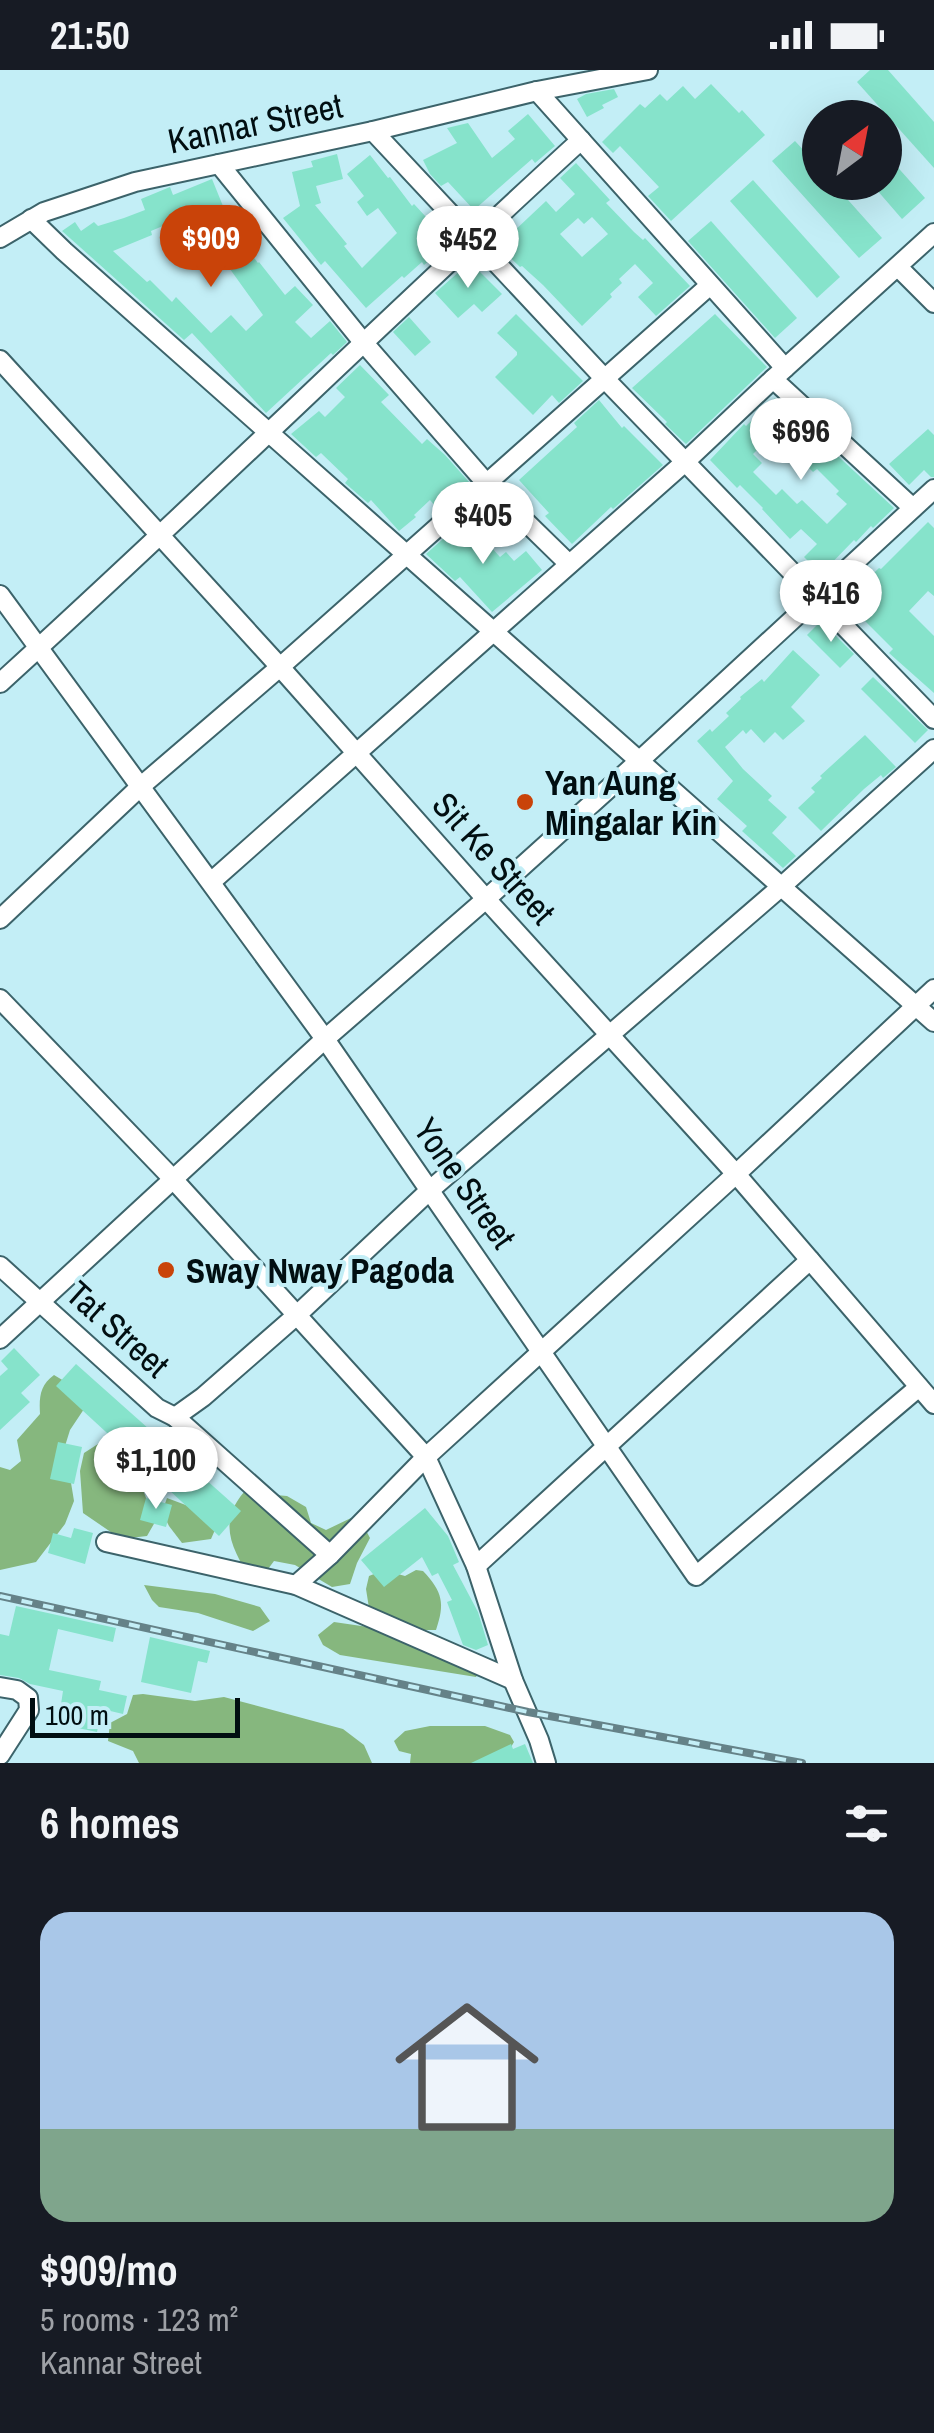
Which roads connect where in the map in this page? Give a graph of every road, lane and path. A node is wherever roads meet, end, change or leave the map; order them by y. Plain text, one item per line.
1 (648, 70) edge
2 (536, 91) junction
3 (373, 131) junction
4 (581, 140) junction
5 (220, 164) junction
6 (31, 219) junction
7 (934, 233) edge
8 (0, 238) edge
9 (473, 238) junction
10 (898, 267) junction
11 (709, 286) junction
12 (934, 304) edge
13 (363, 342) junction
14 (0, 360) edge
15 (779, 373) junction
16 (604, 378) junction
17 (270, 433) junction
18 (685, 462) junction
19 (487, 484) junction
20 (933, 493) edge
21 (914, 508) junction
22 (159, 536) junction
23 (407, 556) junction
24 (570, 564) junction
25 (0, 595) edge
26 (815, 598) junction
27 (492, 632) junction
28 (39, 648) junction
29 (280, 667) junction
30 (0, 683) edge
31 (934, 719) edge
32 (934, 750) edge
33 (356, 752) junction
34 (638, 762) junction
35 (140, 787) junction
36 (211, 882) junction
37 (782, 886) junction
38 (486, 898) junction
39 (0, 918) edge
40 (934, 989) edge
41 (0, 999) edge
42 (917, 1006) junction
43 (934, 1022) edge
44 (609, 1034) junction
45 (325, 1039) junction
46 (736, 1174) junction
47 (172, 1178) junction
48 (430, 1190) junction
49 (810, 1260) junction
50 (0, 1266) edge
51 (40, 1301) junction
52 (298, 1314) junction
53 (0, 1339) edge
54 (541, 1349) junction
55 (919, 1387) junction
56 (934, 1404) edge
57 (176, 1416) junction
58 (607, 1446) junction
59 (426, 1457) junction
60 (106, 1542) dead end
61 (330, 1555) junction
62 (476, 1566) junction
63 (296, 1585) junction
64 (514, 1680) junction
65 (0, 1687) edge
66 (0, 1755) edge
67 (546, 1763) edge

1 - 2 street, Kannar Street
2 - 3 street, Kannar Street
2 - 4 street
3 - 5 street, Kannar Street
3 - 9 street
4 - 9 street
4 - 11 street
5 - 6 street, Kannar Street
5 - 13 street
6 - 8 street, Kannar Street
6 - 17 street
7 - 10 street
9 - 13 street
9 - 16 street
10 - 12 street
10 - 15 street
11 - 15 street
11 - 16 street
13 - 17 street
13 - 19 street
14 - 22 street, Sit Ke Street
15 - 18 street
15 - 21 street
16 - 18 street
16 - 19 street
17 - 22 street
17 - 23 street
18 - 24 street
18 - 26 street
19 - 23 street
19 - 24 street
20 - 21 street
21 - 26 street
22 - 28 street
22 - 29 street, Sit Ke Street
23 - 27 street
23 - 29 street
24 - 27 street
25 - 28 street, Yone Street
26 - 31 street
26 - 34 street
27 - 33 street
27 - 34 street
28 - 30 street
28 - 35 street, Yone Street
29 - 33 street, Sit Ke Street
29 - 35 street
32 - 37 street
33 - 36 street
33 - 38 street, Sit Ke Street
34 - 37 street
34 - 38 street
35 - 36 street, Yone Street
35 - 39 street
36 - 45 street, Yone Street
37 - 42 street
37 - 44 street
38 - 44 street, Sit Ke Street
38 - 45 street
40 - 42 street
41 - 47 street
42 - 43 street
42 - 46 street
44 - 46 street, Sit Ke Street
44 - 48 street
45 - 47 street
45 - 48 street, Yone Street
46 - 49 street, Sit Ke Street
46 - 54 street
47 - 51 street
47 - 52 street
48 - 52 street
48 - 54 street, Yone Street
49 - 55 street, Sit Ke Street
49 - 58 street
50 - 51 street, Tat Street
51 - 53 street
51 - 57 street, Tat Street
52 - 57 street
52 - 59 street
54 - 58 street, Yone Street
54 - 59 street
55 - 56 street, Sit Ke Street
55 - 58 street, Yone Street
57 - 61 street, Tat Street
58 - 62 street
59 - 61 street
59 - 62 street
60 - 63 street
61 - 63 street
62 - 64 street
63 - 64 street
64 - 67 street
65 - 66 street

